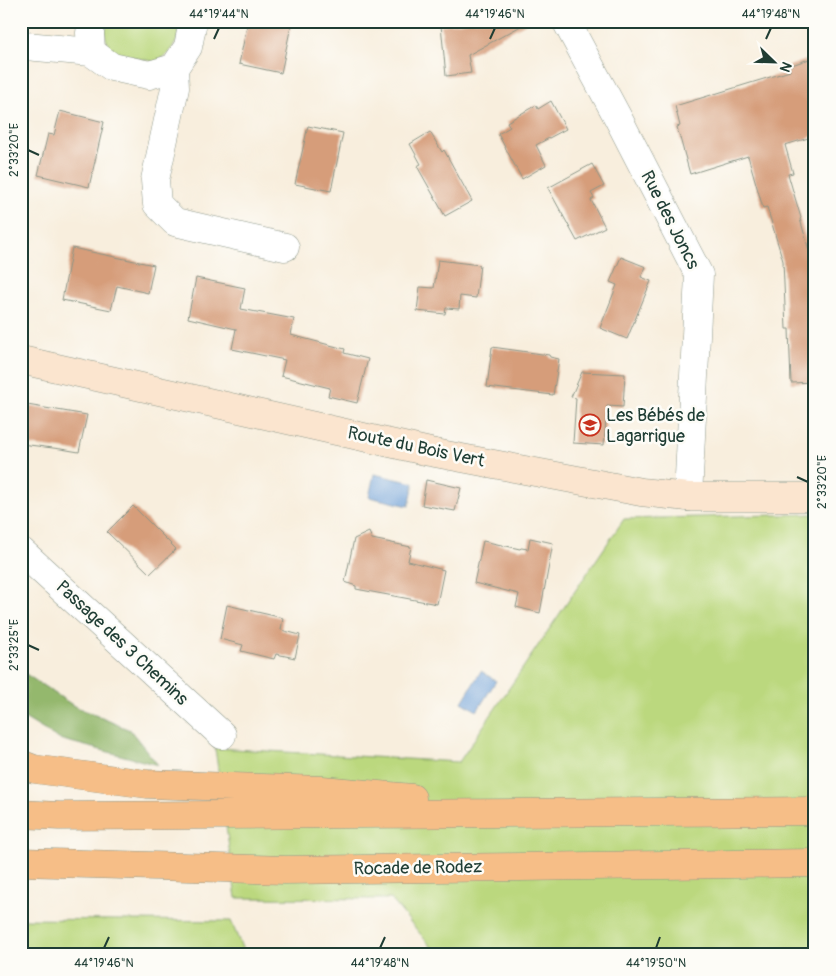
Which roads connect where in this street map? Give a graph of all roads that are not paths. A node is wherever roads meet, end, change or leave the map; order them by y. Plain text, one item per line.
1 (92, 21) edge
2 (193, 21) edge
3 (566, 21) edge
4 (21, 48) edge
5 (91, 52) junction
6 (174, 68) junction
7 (285, 247) dead end
8 (21, 360) edge
9 (688, 497) junction
10 (815, 497) edge
11 (21, 552) edge
12 (222, 735) dead end
13 (21, 764) edge
14 (815, 811) edge
15 (580, 812) junction
16 (21, 814) edge
17 (21, 862) edge
18 (815, 863) edge
19 (286, 870) junction
20 (21, 876) edge

1 - 5 street
2 - 6 street
3 - 9 street, Rue des Joncs
4 - 5 street
5 - 6 street
6 - 7 street
8 - 9 street, Route du Bois Vert
9 - 10 street, Route du Bois Vert
11 - 12 street, Passage des 3 Chemins
13 - 15 highway
14 - 15 highway
15 - 16 highway
17 - 19 highway, Rocade de Rodez
18 - 19 highway, Rocade de Rodez
19 - 20 highway

